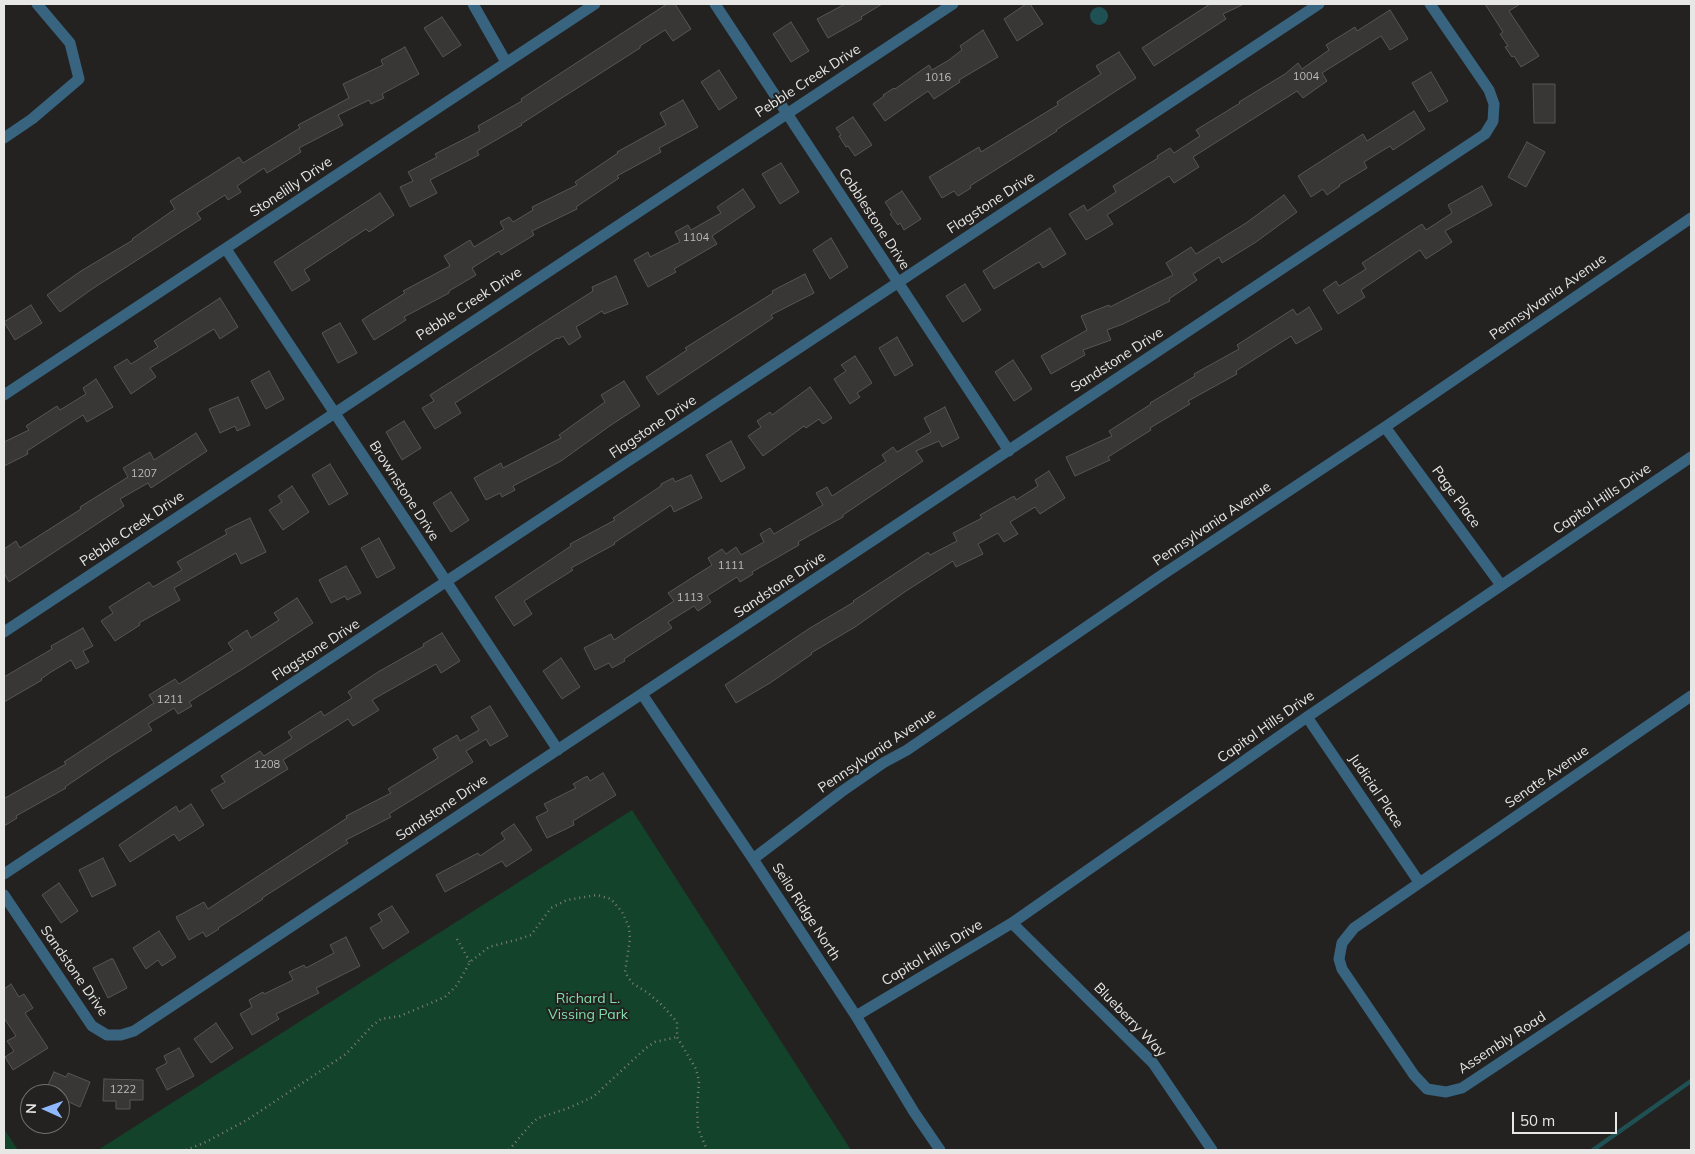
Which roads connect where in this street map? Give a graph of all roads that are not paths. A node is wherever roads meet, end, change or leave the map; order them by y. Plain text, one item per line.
1 (37, 4) edge
2 (473, 4) edge
3 (595, 4) edge
4 (714, 4) edge
5 (953, 4) edge
6 (1319, 4) edge
7 (1430, 4) edge
8 (506, 62) junction
9 (786, 113) junction
10 (4, 138) edge
11 (1691, 218) edge
12 (226, 249) junction
13 (898, 282) junction
14 (4, 395) edge
15 (334, 412) junction
16 (1386, 427) junction
17 (1009, 450) junction
18 (1691, 457) edge
19 (446, 582) junction
20 (1502, 585) junction
21 (4, 632) edge
22 (642, 694) junction
23 (1691, 696) edge
24 (1307, 716) junction
25 (558, 750) junction
26 (753, 859) junction
27 (4, 874) edge
28 (1419, 882) junction
29 (4, 895) edge
30 (1012, 923) junction
31 (1691, 936) edge
32 (856, 1016) junction
33 (940, 1150) edge
34 (1212, 1150) edge

1 - 10 street
2 - 8 street
3 - 8 street, Stonelilly Drive
4 - 9 street, Cobblestone Drive
5 - 9 street, Pebble Creek Drive
6 - 13 street, Flagstone Drive
7 - 17 street, Sandstone Drive
8 - 12 street, Stonelilly Drive
9 - 13 street, Cobblestone Drive
9 - 15 street, Pebble Creek Drive
11 - 16 street, Pennsylvania Avenue
12 - 14 street, Stonelilly Drive
12 - 15 street, Brownstone Drive
13 - 17 street, Cobblestone Drive
13 - 19 street, Flagstone Drive
15 - 19 street, Brownstone Drive
15 - 21 street, Pebble Creek Drive
16 - 20 street, Page Place
16 - 26 street, Pennsylvania Avenue
17 - 22 street, Sandstone Drive
18 - 20 street, Capitol Hills Drive
19 - 25 street, Brownstone Drive
19 - 27 street, Flagstone Drive
20 - 24 street, Capitol Hills Drive
22 - 25 street, Sandstone Drive
22 - 26 street, Seilo Ridge North
23 - 28 street, Senate Avenue
24 - 28 street, Judicial Place
24 - 30 street, Capitol Hills Drive
25 - 29 street, Sandstone Drive
26 - 32 street, Seilo Ridge North
28 - 31 street, Assembly Road
30 - 32 street, Capitol Hills Drive
30 - 34 street, Blueberry Way
32 - 33 street, Seilo Ridge North

